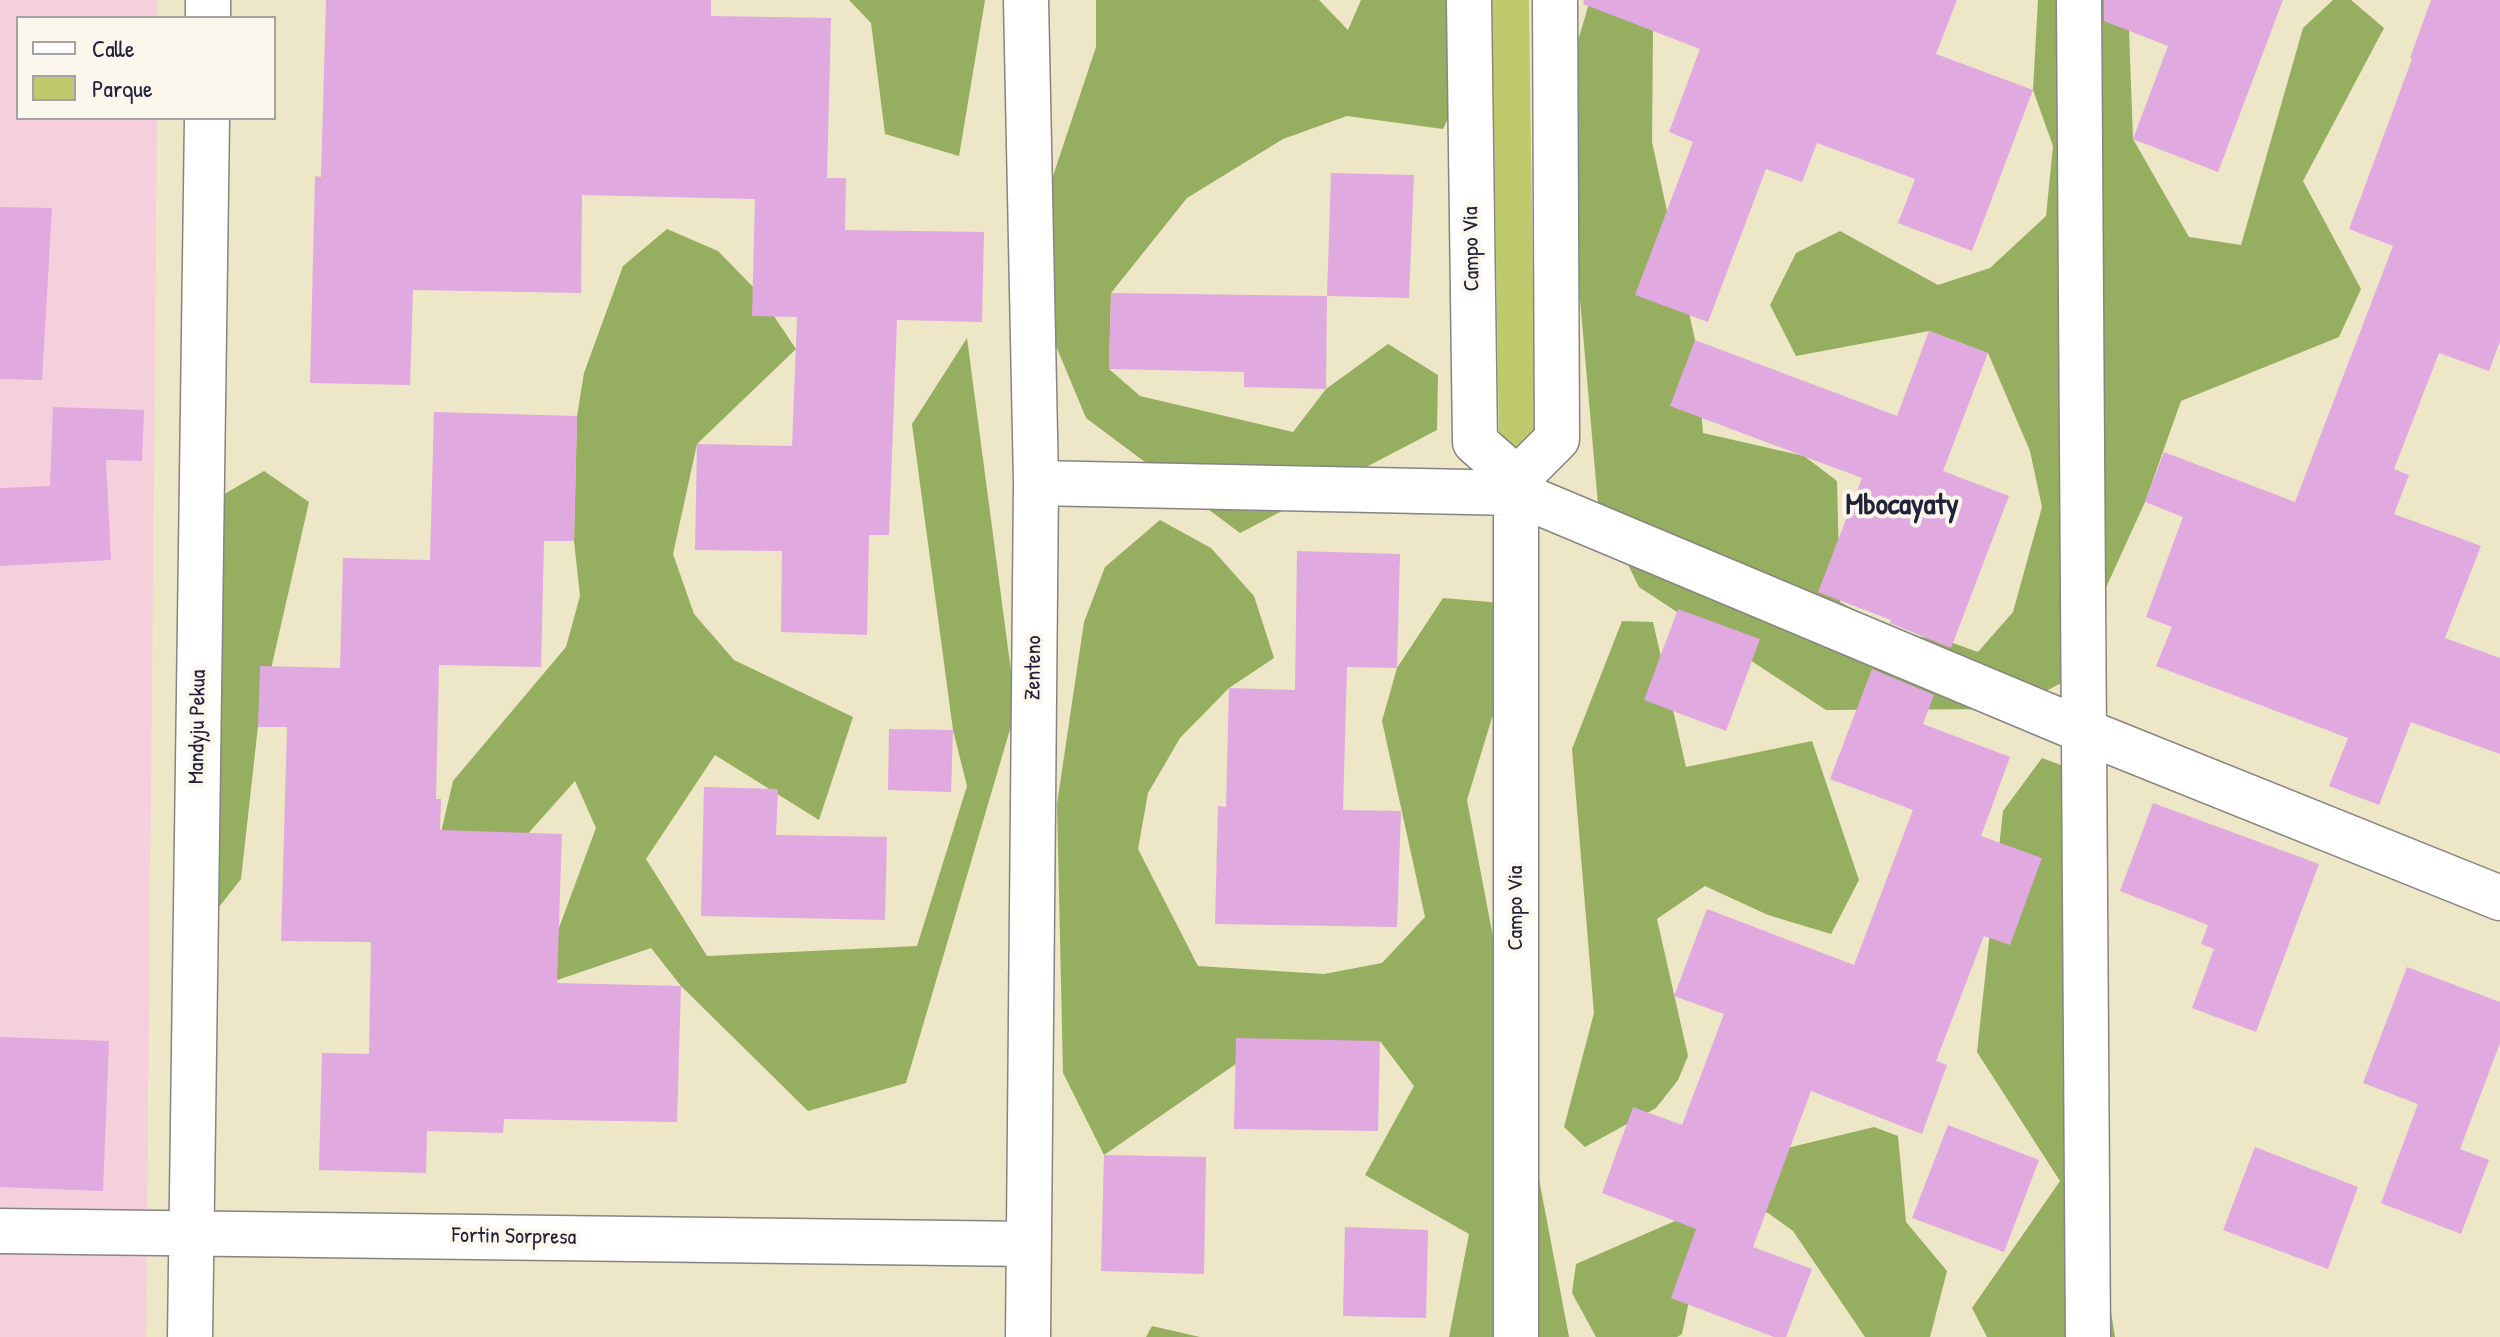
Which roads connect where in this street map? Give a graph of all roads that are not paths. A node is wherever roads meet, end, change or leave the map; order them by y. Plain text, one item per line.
1 (1026, 0) edge
2 (1469, 0) edge
3 (1555, 0) edge
4 (2079, 0) edge
5 (207, 120) edge
6 (1036, 483) junction
7 (1517, 486) junction
8 (2084, 731) junction
9 (2500, 898) edge
10 (0, 1231) edge
11 (191, 1233) junction
12 (1029, 1244) junction
13 (190, 1337) edge
14 (1028, 1337) edge
15 (1516, 1337) edge
16 (2088, 1337) edge

1 - 6 street, Zenteno
2 - 7 street, Campo Via
3 - 7 street
4 - 8 street
5 - 11 street, Mandyju Pekua
6 - 7 street
6 - 12 street, Zenteno
7 - 8 street
7 - 15 street, Campo Via
8 - 9 street
8 - 16 street
10 - 11 street, Fortin Sorpresa
11 - 12 street, Fortin Sorpresa
11 - 13 street, Mandyju Pekua
12 - 14 street, Zenteno

